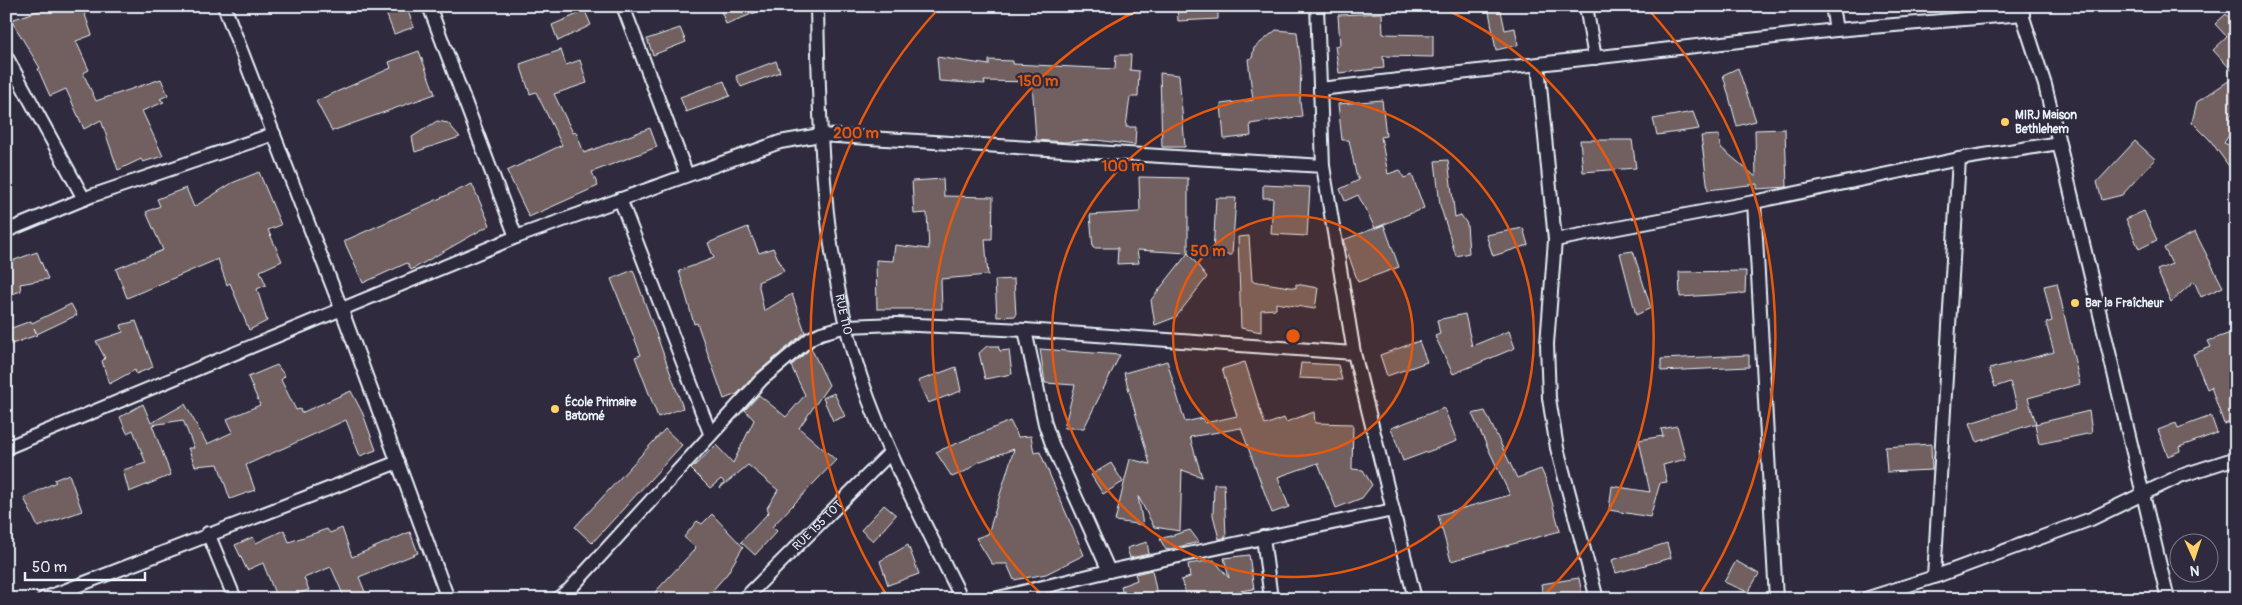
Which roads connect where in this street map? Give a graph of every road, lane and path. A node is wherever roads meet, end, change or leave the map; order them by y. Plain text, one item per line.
1 (224, 6) edge
2 (429, 6) edge
3 (623, 6) edge
4 (817, 6) edge
5 (1318, 6) edge
6 (1586, 6) edge
7 (1832, 6) edge
8 (2233, 6) edge
9 (2236, 9) edge
10 (2021, 10) edge
11 (1836, 30) junction
12 (6, 56) edge
13 (1595, 58) junction
14 (1538, 65) junction
15 (1320, 88) junction
16 (274, 134) junction
17 (820, 135) junction
18 (2059, 143) junction
19 (1959, 159) junction
20 (1323, 166) junction
21 (687, 175) junction
22 (84, 199) junction
23 (620, 199) junction
24 (1754, 202) junction
25 (6, 231) edge
26 (516, 236) junction
27 (1555, 240) junction
28 (342, 308) junction
29 (847, 326) junction
30 (1024, 330) junction
31 (1354, 352) junction
32 (710, 434) junction
33 (6, 448) edge
34 (890, 453) junction
35 (2236, 458) edge
36 (398, 462) junction
37 (2144, 492) junction
38 (1394, 510) junction
39 (208, 534) junction
40 (1263, 538) junction
41 (1109, 571) junction
42 (1934, 577) junction
43 (43, 599) edge
44 (235, 599) edge
45 (448, 599) edge
46 (557, 599) edge
47 (744, 599) edge
48 (962, 599) edge
49 (994, 599) edge
50 (1271, 599) edge
51 (1415, 599) edge
52 (1597, 599) edge
53 (1776, 599) edge
54 (1864, 599) edge
55 (2168, 599) edge

1 - 16 street
2 - 26 street
3 - 21 street
4 - 17 street, RUE 110
5 - 15 street
6 - 13 street
7 - 11 street
8 - 9 street
10 - 11 street
10 - 18 street
11 - 13 street
12 - 22 street
13 - 14 street
14 - 15 street
14 - 27 street
15 - 20 street
16 - 22 street
16 - 28 street
17 - 20 street
17 - 21 street
17 - 29 street, RUE 110
18 - 19 street
18 - 37 street
19 - 24 street
19 - 42 street
20 - 31 street
21 - 23 street
22 - 25 street
23 - 26 street
23 - 32 street
24 - 27 street
24 - 53 street
26 - 28 street
27 - 52 street
28 - 33 street
28 - 36 street
29 - 30 street
29 - 32 street
29 - 34 street, RUE 110
30 - 31 street
30 - 41 street
31 - 38 street
32 - 46 street
34 - 47 street, RUE 155 TOT
34 - 48 street, RUE 110
35 - 37 street
36 - 39 street
36 - 45 street
37 - 42 street
37 - 55 street
38 - 40 street
38 - 51 street
39 - 43 street
39 - 44 street
40 - 41 street
40 - 50 street
41 - 49 street
42 - 54 street

